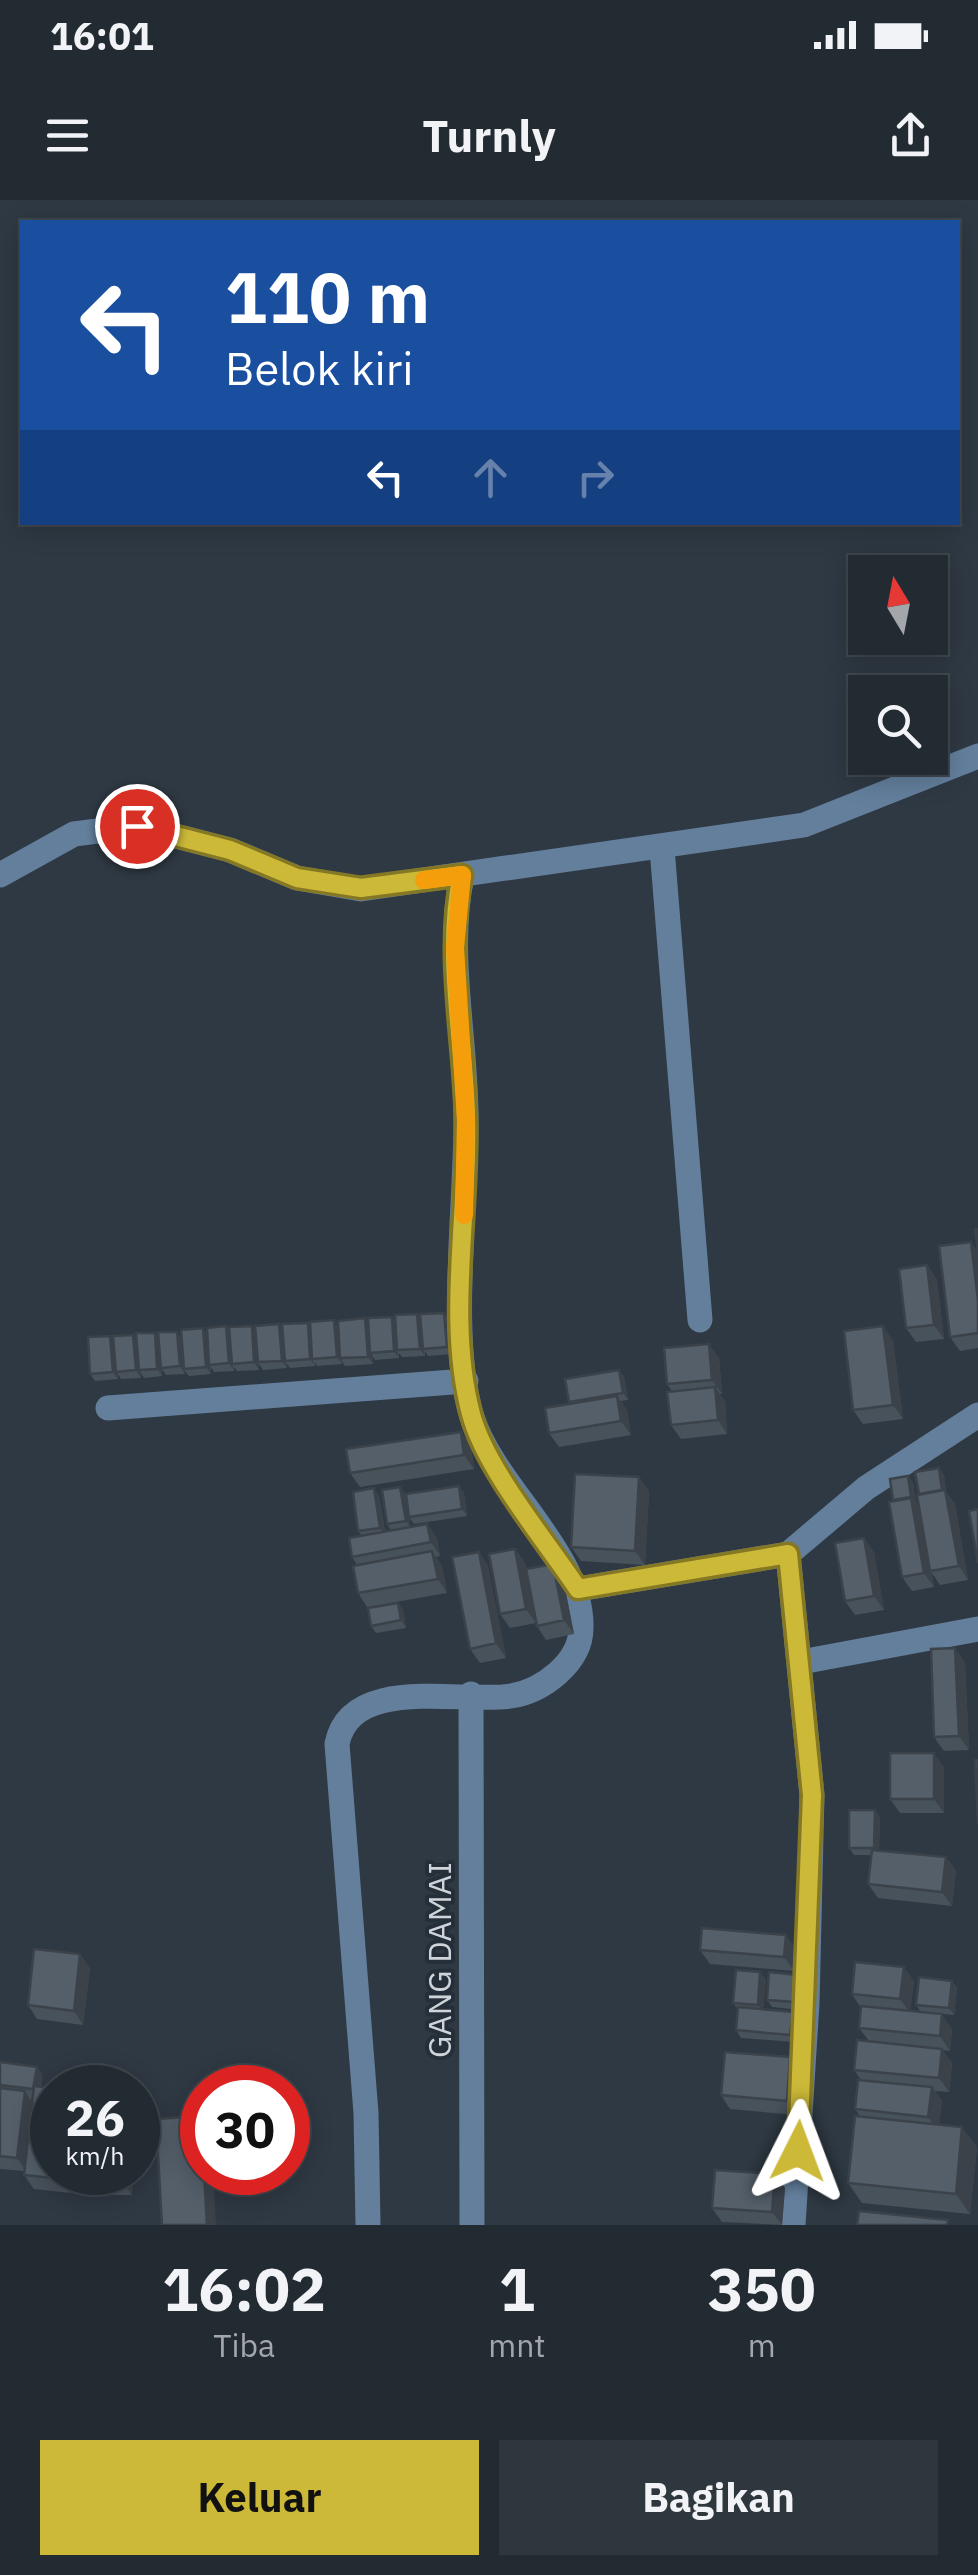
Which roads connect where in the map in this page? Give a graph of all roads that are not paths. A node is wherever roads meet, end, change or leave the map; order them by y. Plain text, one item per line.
1 (978, 756) edge
2 (662, 848) junction
3 (0, 875) edge
4 (462, 875) junction
5 (700, 1320) dead end
6 (466, 1381) junction
7 (108, 1408) dead end
8 (978, 1415) edge
9 (788, 1554) junction
10 (578, 1589) junction
11 (978, 1629) edge
12 (801, 1662) junction
13 (471, 1694) junction
14 (368, 2225) edge
15 (472, 2225) edge
16 (793, 2225) edge

1 - 2 street
2 - 4 street
2 - 5 street
3 - 4 street
4 - 6 street
6 - 7 street
6 - 10 street
8 - 9 street
9 - 10 street
9 - 12 street
10 - 13 street
11 - 12 street
12 - 16 street
13 - 14 street
13 - 15 street, GANG DAMAI

